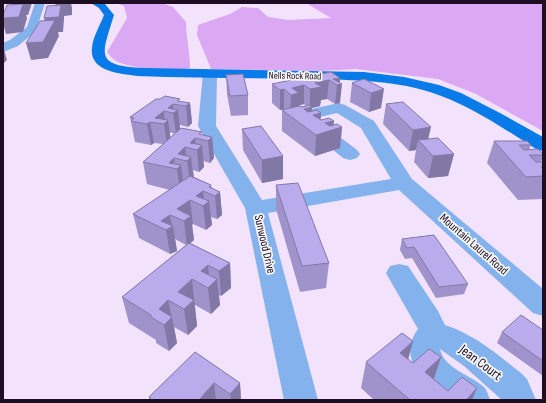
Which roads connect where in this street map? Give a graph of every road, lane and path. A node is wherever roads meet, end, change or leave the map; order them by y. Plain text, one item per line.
1 (40, 3) edge
2 (96, 3) edge
3 (3, 37) edge
4 (23, 37) junction
5 (3, 48) edge
6 (210, 74) junction
7 (543, 145) edge
8 (350, 154) dead end
9 (404, 183) junction
10 (256, 208) junction
11 (399, 273) dead end
12 (543, 305) edge
13 (435, 334) junction
14 (301, 400) edge
15 (473, 400) edge
16 (519, 400) edge

1 - 4 street
2 - 6 main road, Nells Rock Road
3 - 4 street
4 - 5 street
6 - 7 main road, Nells Rock Road
6 - 10 street, Sunwood Drive
8 - 9 street, Mountain Laurel Road
9 - 10 street
9 - 12 street, Mountain Laurel Road
10 - 14 street, Sunwood Drive
11 - 13 street
13 - 15 street
13 - 16 street, Jean Court

